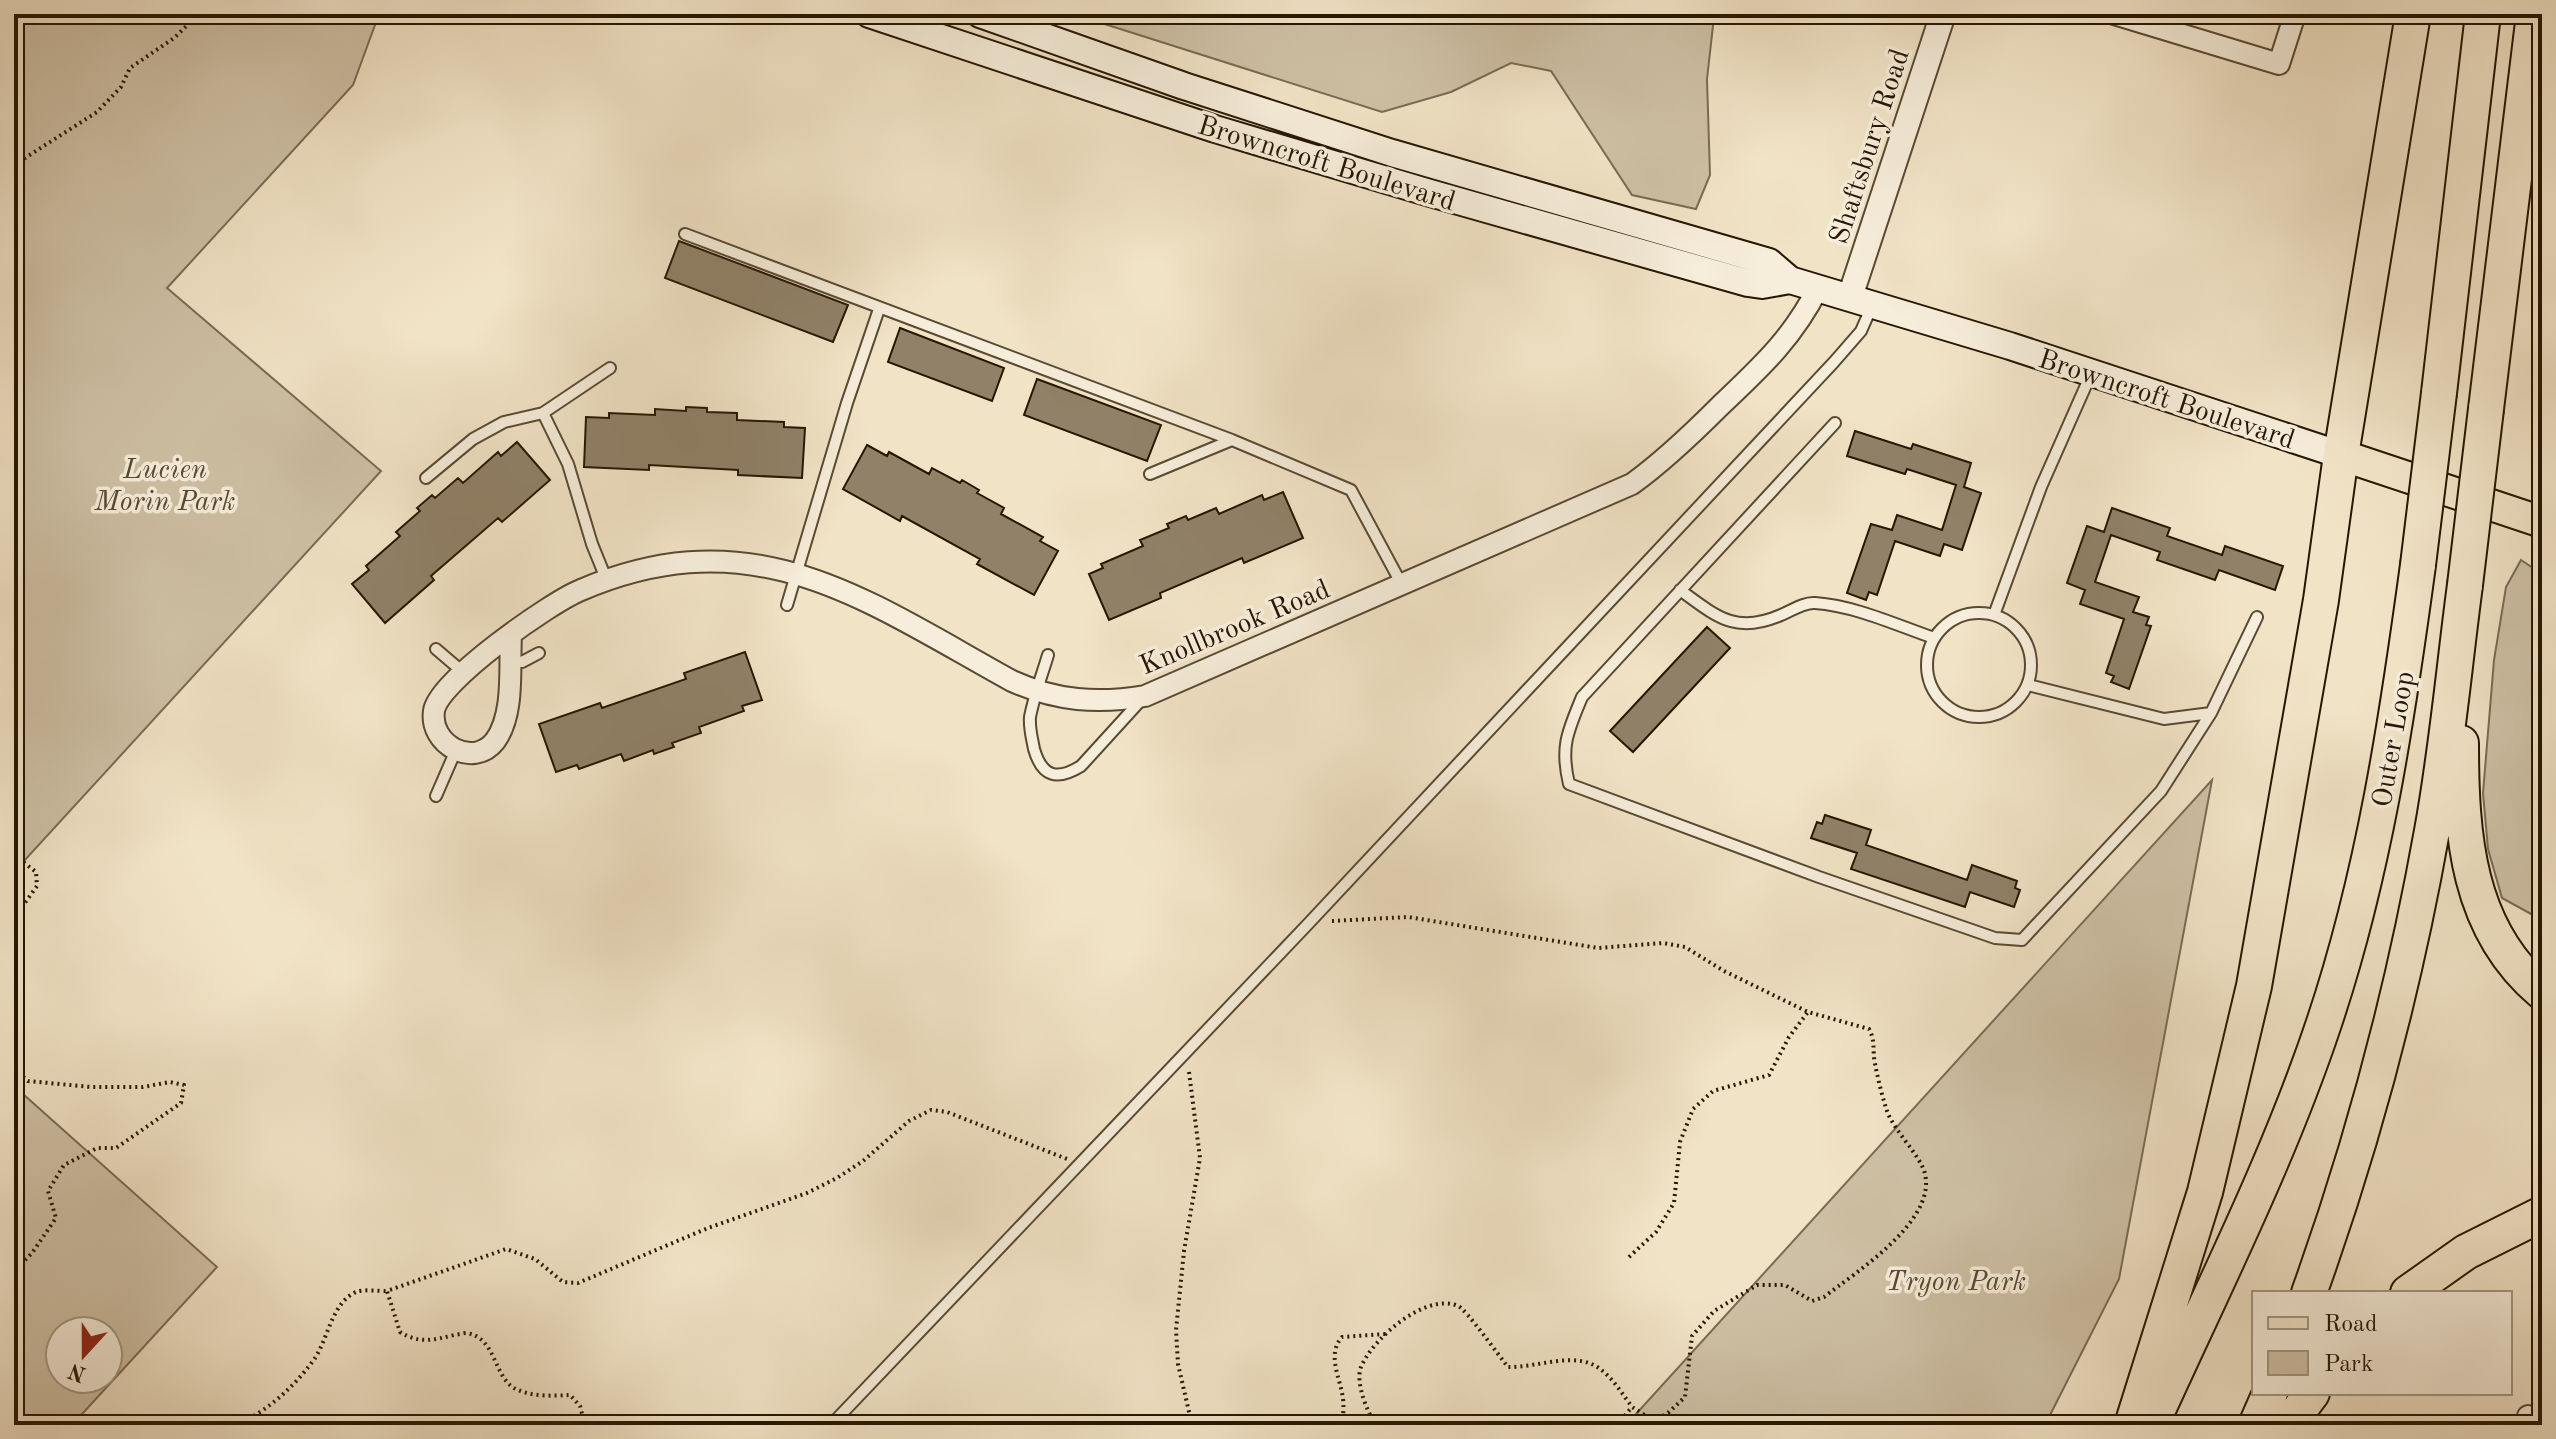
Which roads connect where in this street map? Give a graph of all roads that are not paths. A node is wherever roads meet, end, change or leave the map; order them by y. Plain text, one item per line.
1 (869, 14) edge
2 (980, 14) edge
3 (1943, 14) edge
4 (2114, 14) edge
5 (2295, 14) edge
6 (2413, 14) edge
7 (2483, 14) edge
8 (2534, 14) edge
9 (1611, 216) junction
10 (685, 234) dead end
11 (1603, 242) junction
12 (1790, 280) junction
13 (1818, 288) junction
14 (1861, 300) junction
15 (879, 309) junction
16 (610, 368) dead end
17 (2091, 372) junction
18 (543, 413) junction
19 (1835, 423) dead end
20 (1232, 440) junction
21 (2341, 455) junction
22 (1150, 474) dead end
23 (426, 478) dead end
24 (2542, 522) edge
25 (797, 572) junction
26 (607, 581) junction
27 (1402, 585) junction
28 (2465, 585) junction
29 (1680, 590) junction
30 (787, 605) dead end
31 (1994, 615) junction
32 (2257, 617) dead end
33 (511, 635) junction
34 (1934, 638) junction
35 (436, 649) dead end
36 (539, 653) dead end
37 (1048, 655) dead end
38 (509, 661) junction
39 (464, 673) junction
40 (2028, 685) junction
41 (1037, 692) junction
42 (1145, 696) junction
43 (2211, 713) junction
44 (456, 750) junction
45 (436, 796) dead end
46 (2542, 992) edge
47 (2542, 1214) edge
48 (2310, 1291) edge
49 (2411, 1291) edge
50 (2269, 1395) edge
51 (2310, 1395) edge
52 (831, 1425) edge
53 (2132, 1425) edge
54 (2151, 1425) edge
55 (2256, 1425) edge
56 (2288, 1425) edge

1 - 11 main road, Browncroft Boulevard
2 - 9 main road, Browncroft Boulevard
3 - 14 street, Shaftsbury Road
4 - 5 street
6 - 21 highway
7 - 54 highway, Outer Loop, bridge
8 - 28 highway, Outer Loop, bridge
9 - 11 lane
9 - 12 main road, Browncroft Boulevard
10 - 15 lane
11 - 12 main road, Browncroft Boulevard
12 - 13 main road, Browncroft Boulevard
13 - 14 main road, Browncroft Boulevard
13 - 27 street, Knollbrook Road
14 - 17 main road, Browncroft Boulevard
14 - 52 lane
15 - 20 lane
15 - 25 lane
16 - 18 lane
17 - 21 main road, Browncroft Boulevard
17 - 31 lane
18 - 23 lane
18 - 26 lane
19 - 29 lane
20 - 22 lane
20 - 27 lane
21 - 24 main road, Browncroft Boulevard
21 - 53 highway
25 - 26 street, Knollbrook Road
25 - 30 lane
25 - 41 street, Knollbrook Road
26 - 33 street, Knollbrook Road
27 - 42 street, Knollbrook Road
28 - 46 highway
28 - 48 highway, Outer Loop
29 - 34 lane
29 - 43 lane
31 - 34 lane
31 - 40 lane
32 - 43 lane
33 - 38 street
33 - 39 street, Knollbrook Road
34 - 40 lane
35 - 39 lane
36 - 38 lane
37 - 41 lane
38 - 44 street
39 - 44 street, Knollbrook Road
40 - 43 lane
41 - 42 street, Knollbrook Road
41 - 42 lane
44 - 45 lane
47 - 49 highway
50 - 55 highway
51 - 56 highway

